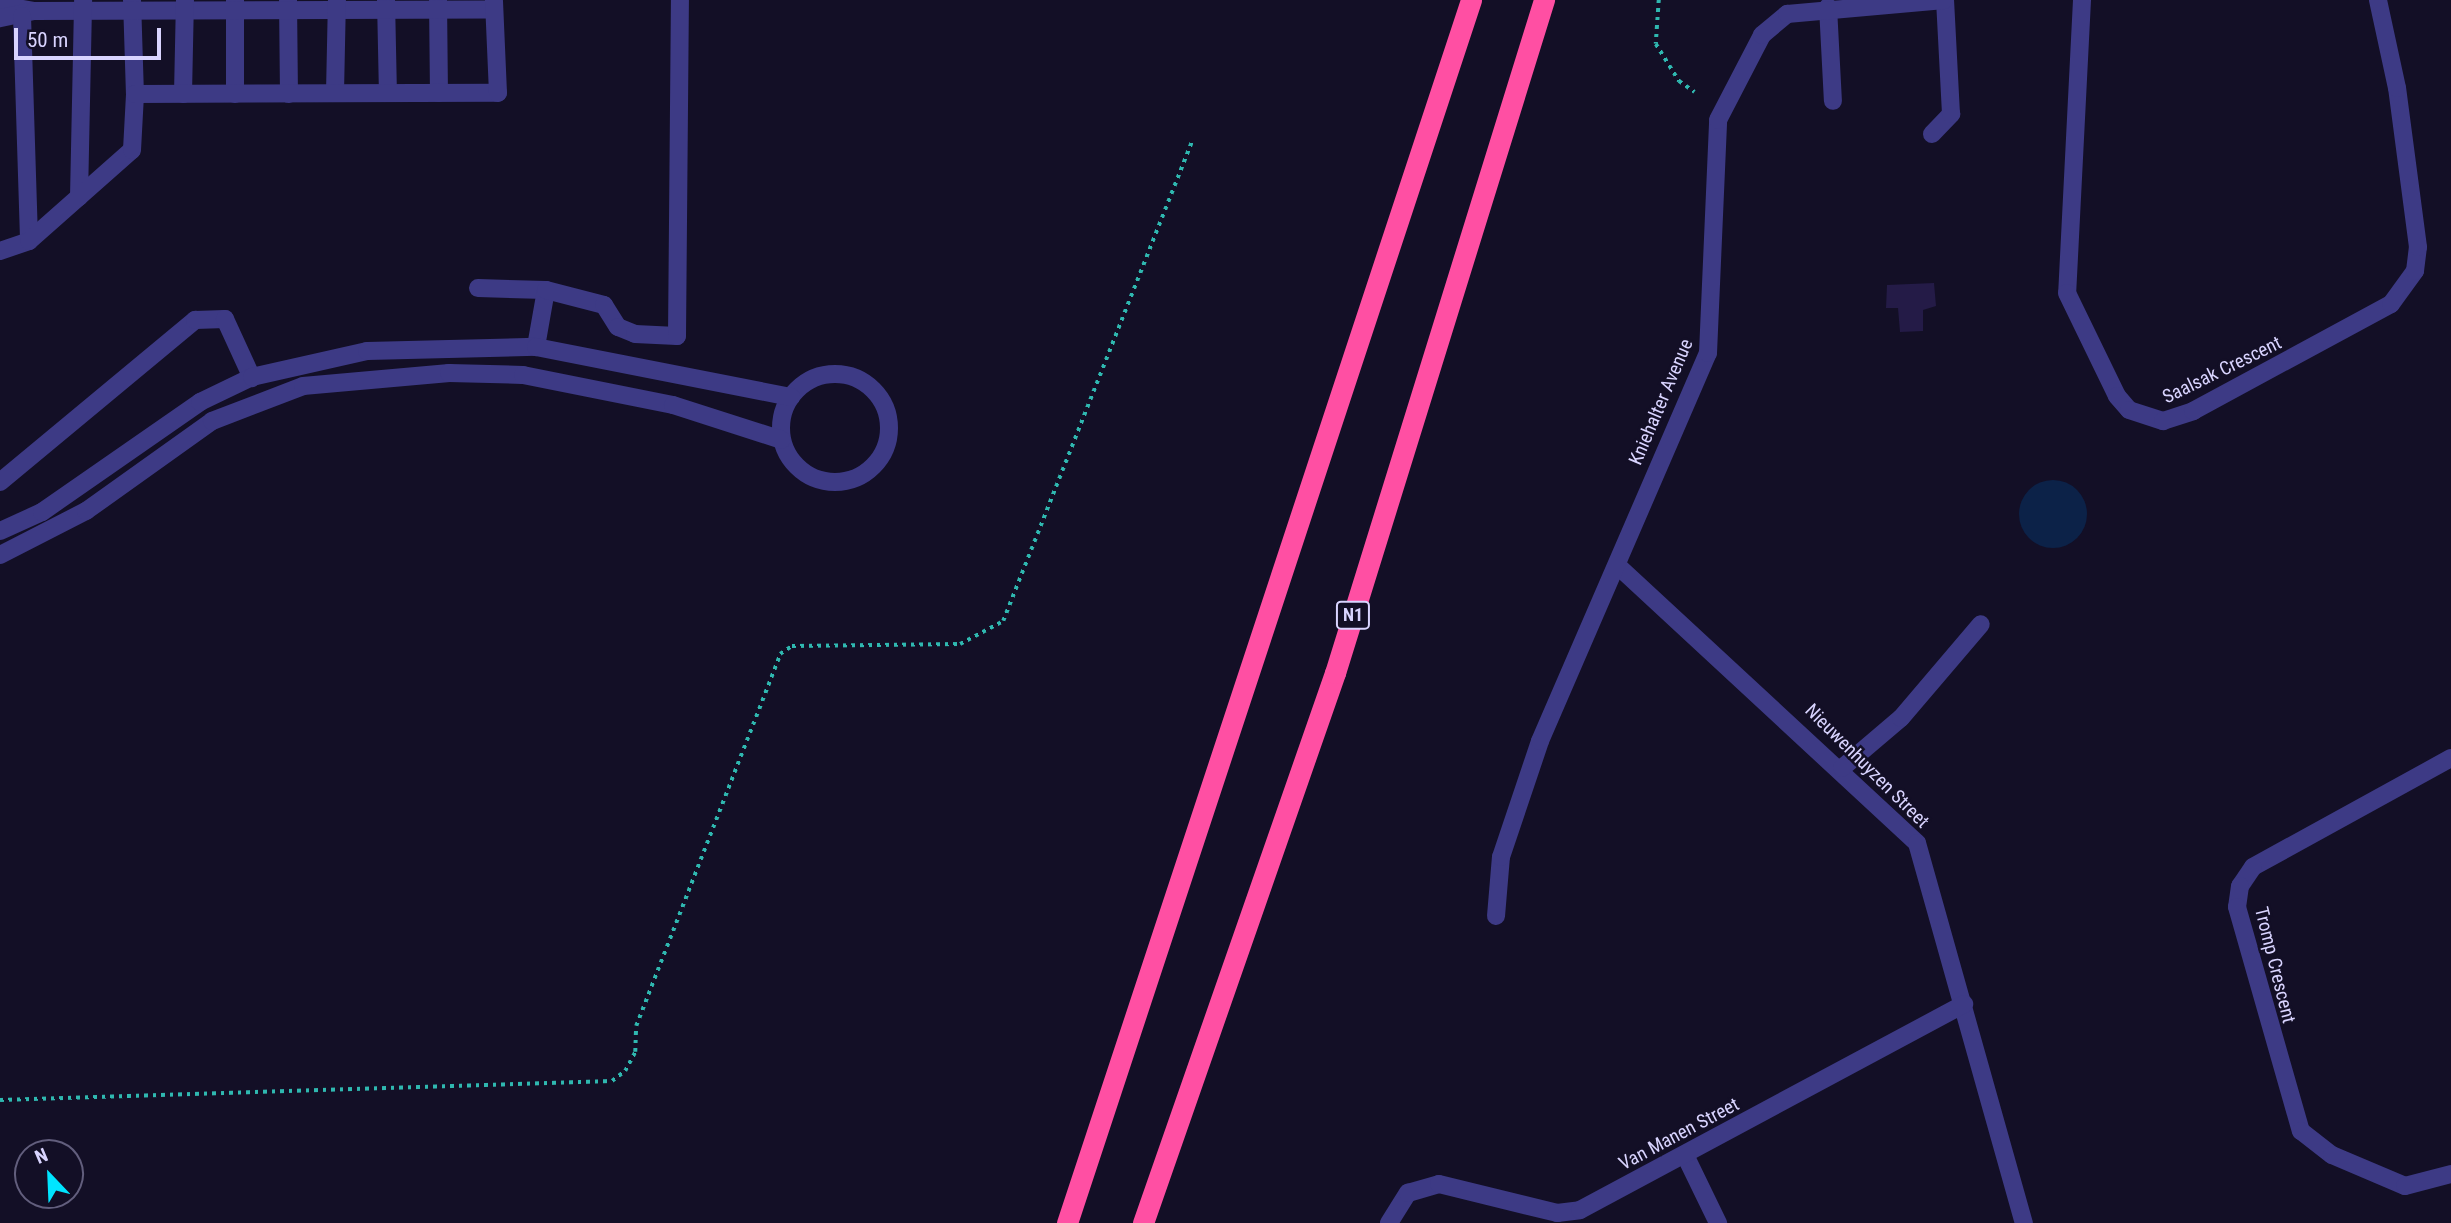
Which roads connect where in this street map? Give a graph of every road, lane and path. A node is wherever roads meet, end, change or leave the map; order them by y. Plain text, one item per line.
1 (680, 0) edge
2 (1471, 0) edge
3 (1544, 0) edge
4 (1659, 0) edge
5 (1945, 0) edge
6 (2082, 0) edge
7 (2378, 0) edge
8 (83, 4) edge
9 (132, 4) edge
10 (186, 4) edge
11 (235, 4) edge
12 (0, 5) edge
13 (288, 5) edge
14 (337, 5) edge
15 (386, 5) edge
16 (438, 5) edge
17 (494, 5) edge
18 (1828, 7) junction
19 (29, 8) edge
20 (0, 18) edge
21 (1695, 92) dead end
22 (335, 93) junction
23 (388, 93) junction
24 (439, 93) junction
25 (135, 94) junction
26 (183, 94) junction
27 (235, 94) junction
28 (289, 94) junction
29 (1833, 100) dead end
30 (1931, 134) dead end
31 (1192, 141) dead end
32 (79, 197) junction
33 (29, 241) junction
34 (0, 251) edge
35 (478, 288) dead end
36 (546, 290) junction
37 (536, 347) junction
38 (252, 378) junction
39 (791, 397) junction
40 (782, 440) junction
41 (0, 482) edge
42 (0, 531) edge
43 (0, 555) edge
44 (1619, 567) junction
45 (1982, 624) dead end
46 (2451, 758) edge
47 (1842, 768) junction
48 (1496, 916) dead end
49 (1964, 1004) junction
50 (0, 1100) edge
51 (1685, 1155) junction
52 (2451, 1174) edge
53 (1579, 1217) edge
54 (1066, 1223) edge
55 (1143, 1223) edge
56 (1389, 1223) edge
57 (1718, 1223) edge
58 (2024, 1223) edge

1 - 36 street
2 - 54 highway
3 - 55 highway, N1
4 - 21 path
5 - 18 street, Kniehalter Avenue
5 - 30 street
6 - 7 street, Saalsak Crescent
8 - 9 street
8 - 19 street
8 - 32 street
9 - 10 street
9 - 25 street
10 - 11 street
10 - 26 street
11 - 13 street
11 - 27 street
12 - 19 street
13 - 14 street
13 - 28 street
14 - 15 street
14 - 22 street
15 - 16 street
15 - 23 street
16 - 17 street
16 - 24 street
17 - 24 street
18 - 29 street
18 - 44 street, Kniehalter Avenue
19 - 20 street
19 - 33 street
22 - 23 street
22 - 28 street
23 - 24 street
25 - 26 street
25 - 32 street
26 - 27 street
27 - 28 street
31 - 50 path
32 - 33 street
33 - 34 street
35 - 36 street
36 - 37 street
37 - 38 street
37 - 39 street
38 - 41 street
38 - 42 street
39 - 40 street
39 - 40 street
40 - 43 street
44 - 47 street, Nieuwenhuyzen Street
44 - 48 street, Kniehalter Avenue
45 - 47 street
46 - 52 street, Tromp Crescent
47 - 49 street, Nieuwenhuyzen Street
49 - 51 street, Van Manen Street
49 - 58 street, Nieuwenhuyzen Street
51 - 53 street, Van Manen Street
51 - 57 street
53 - 56 street, Van Manen Street

